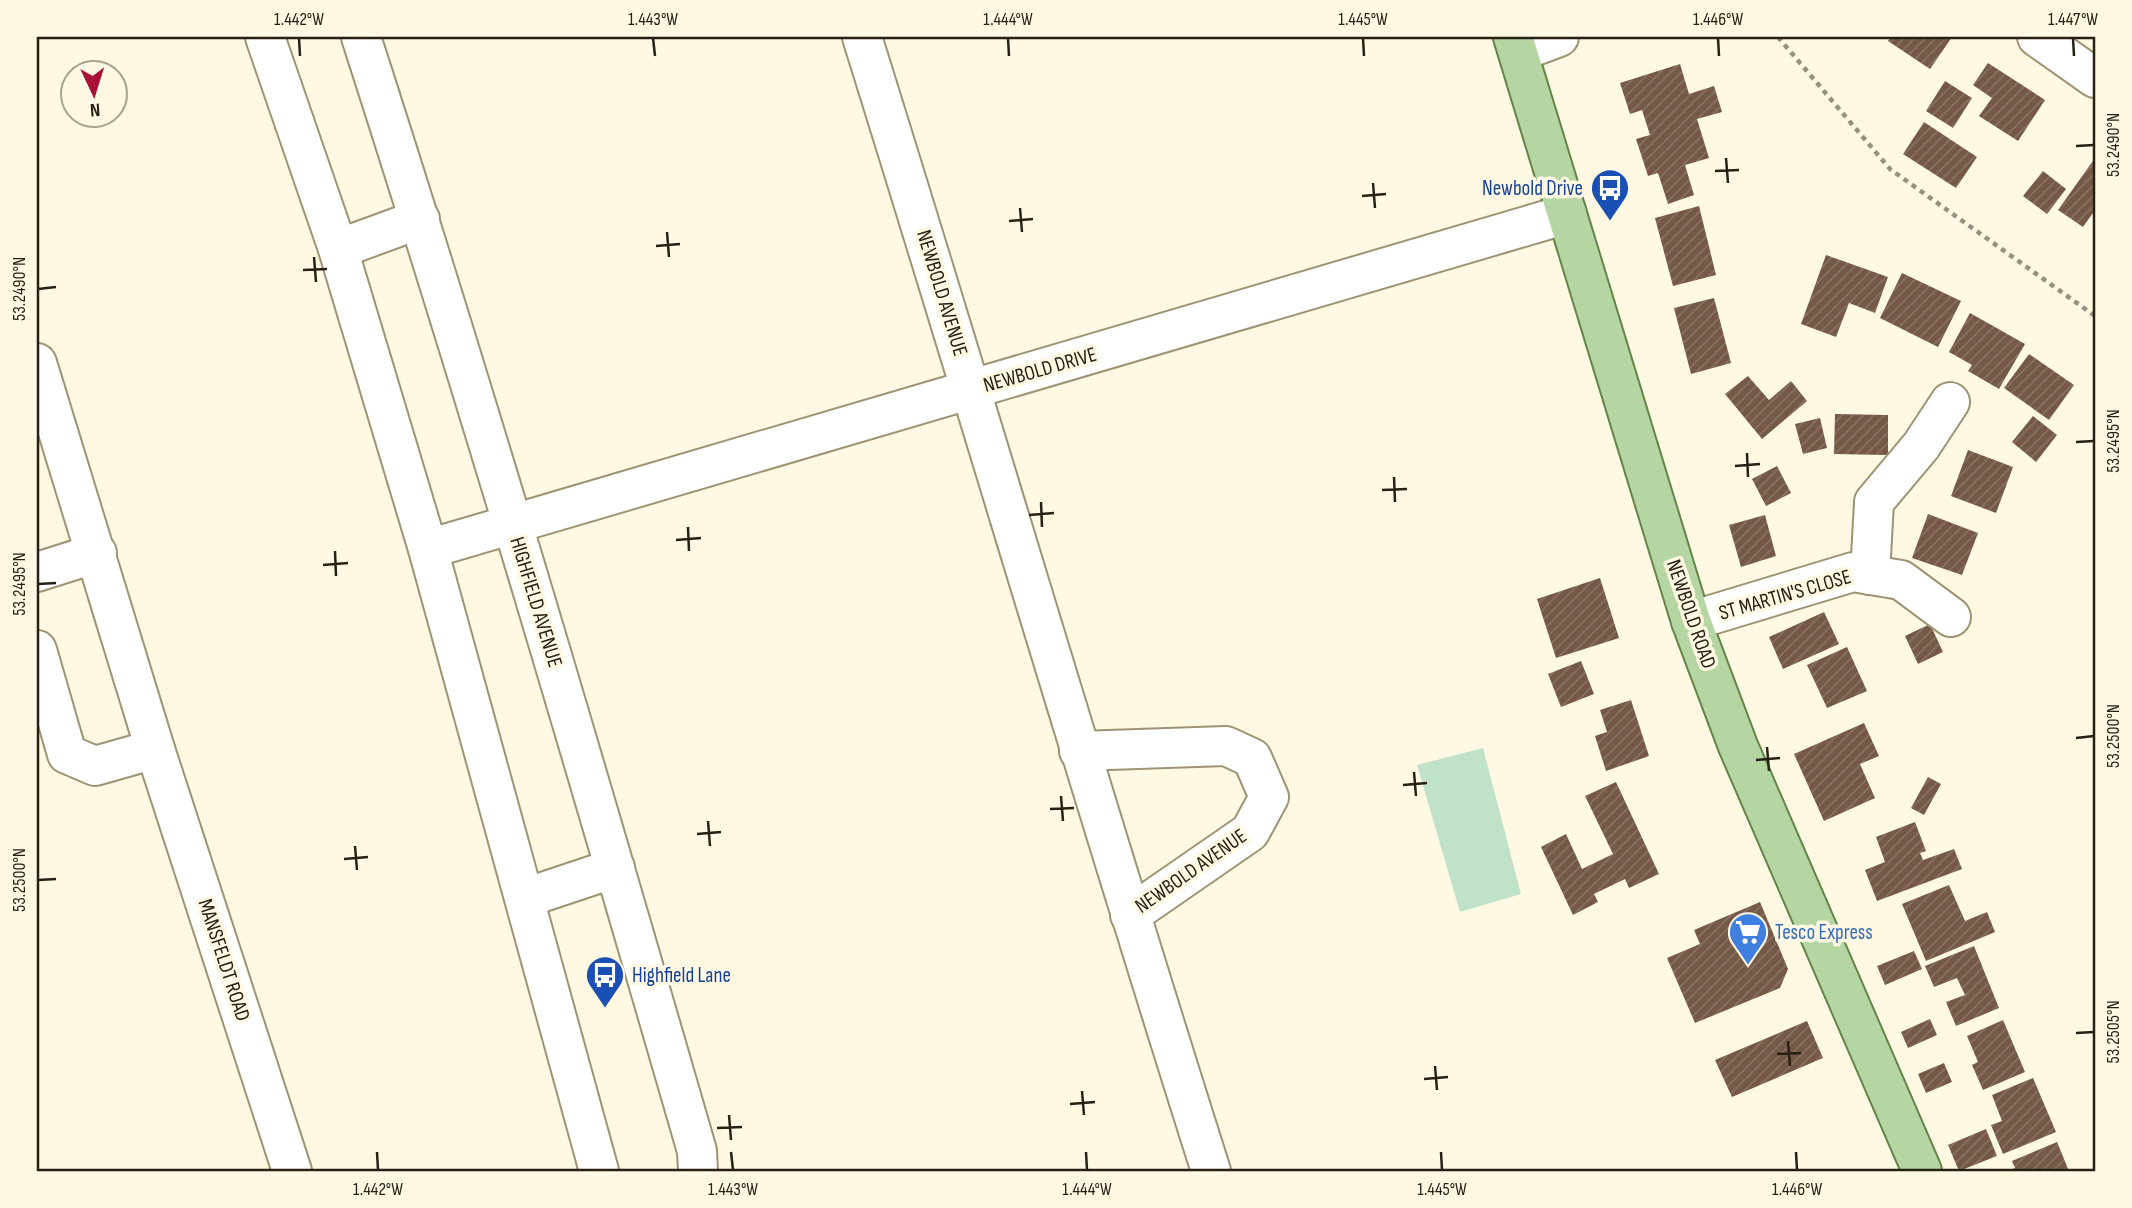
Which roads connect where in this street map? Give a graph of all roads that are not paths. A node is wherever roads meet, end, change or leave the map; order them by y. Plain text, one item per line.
1 (265, 37) edge
2 (361, 37) edge
3 (862, 37) edge
4 (1559, 37) edge
5 (2037, 37) edge
6 (1516, 44) edge
7 (2095, 78) edge
8 (1567, 214) junction
9 (419, 219) junction
10 (338, 249) junction
11 (37, 363) edge
12 (972, 390) junction
13 (1950, 402) dead end
14 (513, 523) junction
15 (428, 549) junction
16 (97, 553) junction
17 (37, 572) edge
18 (1870, 575) junction
19 (1951, 617) dead end
20 (1692, 621) junction
21 (37, 650) edge
22 (155, 749) junction
23 (1079, 751) junction
24 (615, 868) junction
25 (525, 898) junction
26 (1129, 915) junction
27 (292, 1171) edge
28 (599, 1171) edge
29 (698, 1171) edge
30 (1210, 1171) edge
31 (1922, 1171) edge

1 - 10 street
2 - 9 street, HIGHFIELD AVENUE
3 - 12 street, NEWBOLD AVENUE
4 - 6 street
5 - 7 street
6 - 8 main road, NEWBOLD ROAD
8 - 12 street, NEWBOLD DRIVE
8 - 20 main road, NEWBOLD ROAD
9 - 10 street
9 - 14 street, HIGHFIELD AVENUE
10 - 15 street
11 - 16 street, MANSFELDT ROAD
12 - 14 street, NEWBOLD DRIVE
12 - 23 street, NEWBOLD AVENUE
13 - 18 street
14 - 15 street, NEWBOLD DRIVE
14 - 24 street, HIGHFIELD AVENUE
15 - 25 street
16 - 17 street
16 - 22 street, MANSFELDT ROAD
18 - 19 street, ST MARTIN'S CLOSE
18 - 20 street, ST MARTIN'S CLOSE
20 - 31 main road, NEWBOLD ROAD
21 - 22 street
22 - 27 street, MANSFELDT ROAD
23 - 26 street, NEWBOLD AVENUE
23 - 26 street, NEWBOLD AVENUE
24 - 25 street
24 - 29 street, HIGHFIELD AVENUE
25 - 28 street
26 - 30 street, NEWBOLD AVENUE

